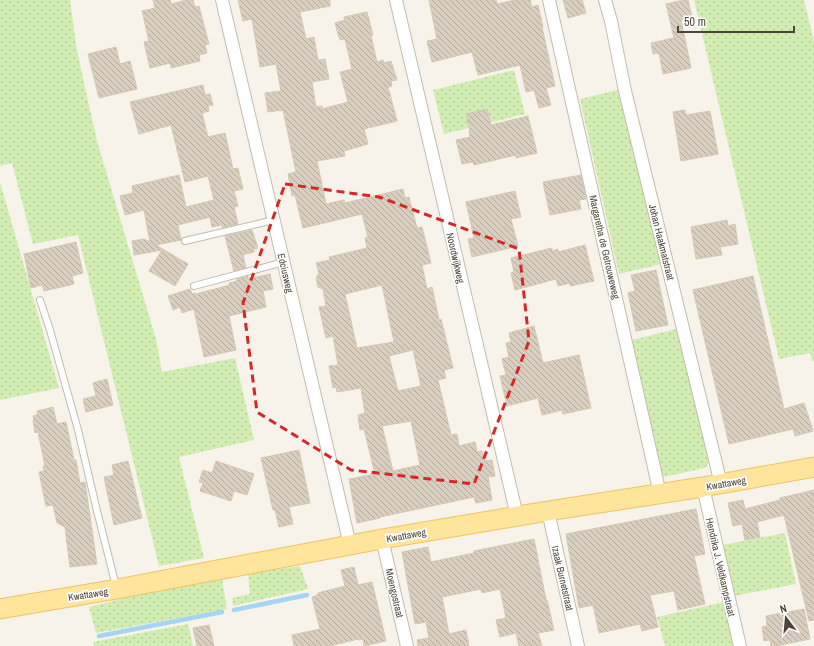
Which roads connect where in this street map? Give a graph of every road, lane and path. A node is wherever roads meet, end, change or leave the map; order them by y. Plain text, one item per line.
1 (222, 0) edge
2 (396, 0) edge
3 (549, 0) edge
4 (605, 0) edge
5 (274, 220) junction
6 (185, 241) dead end
7 (284, 262) junction
8 (194, 286) dead end
9 (40, 300) dead end
10 (814, 467) edge
11 (712, 486) junction
12 (660, 494) junction
13 (548, 511) junction
14 (517, 516) junction
15 (382, 539) junction
16 (350, 546) junction
17 (117, 590) junction
18 (0, 608) edge
19 (407, 646) edge
20 (578, 646) edge
21 (740, 646) edge

1 - 5 street, Edciusweg
2 - 14 street, Noordwijkweg
3 - 12 street, Margaretha de Getrouweweg
4 - 11 street, Johan Haakmatstraat
5 - 6 lane
5 - 7 street, Edciusweg
7 - 8 lane
7 - 16 street, Edciusweg
9 - 17 lane
10 - 11 main road, Kwattaweg
11 - 12 main road, Kwattaweg
11 - 21 street, Hendrika J. Veldkampstraat
12 - 13 main road, Kwattaweg
13 - 14 main road, Kwattaweg
13 - 20 street, Izaak Burnetstraat
14 - 15 main road, Kwattaweg
15 - 16 main road, Kwattaweg
15 - 19 street, Moengostraat
16 - 17 main road, Kwattaweg
17 - 18 main road, Kwattaweg

